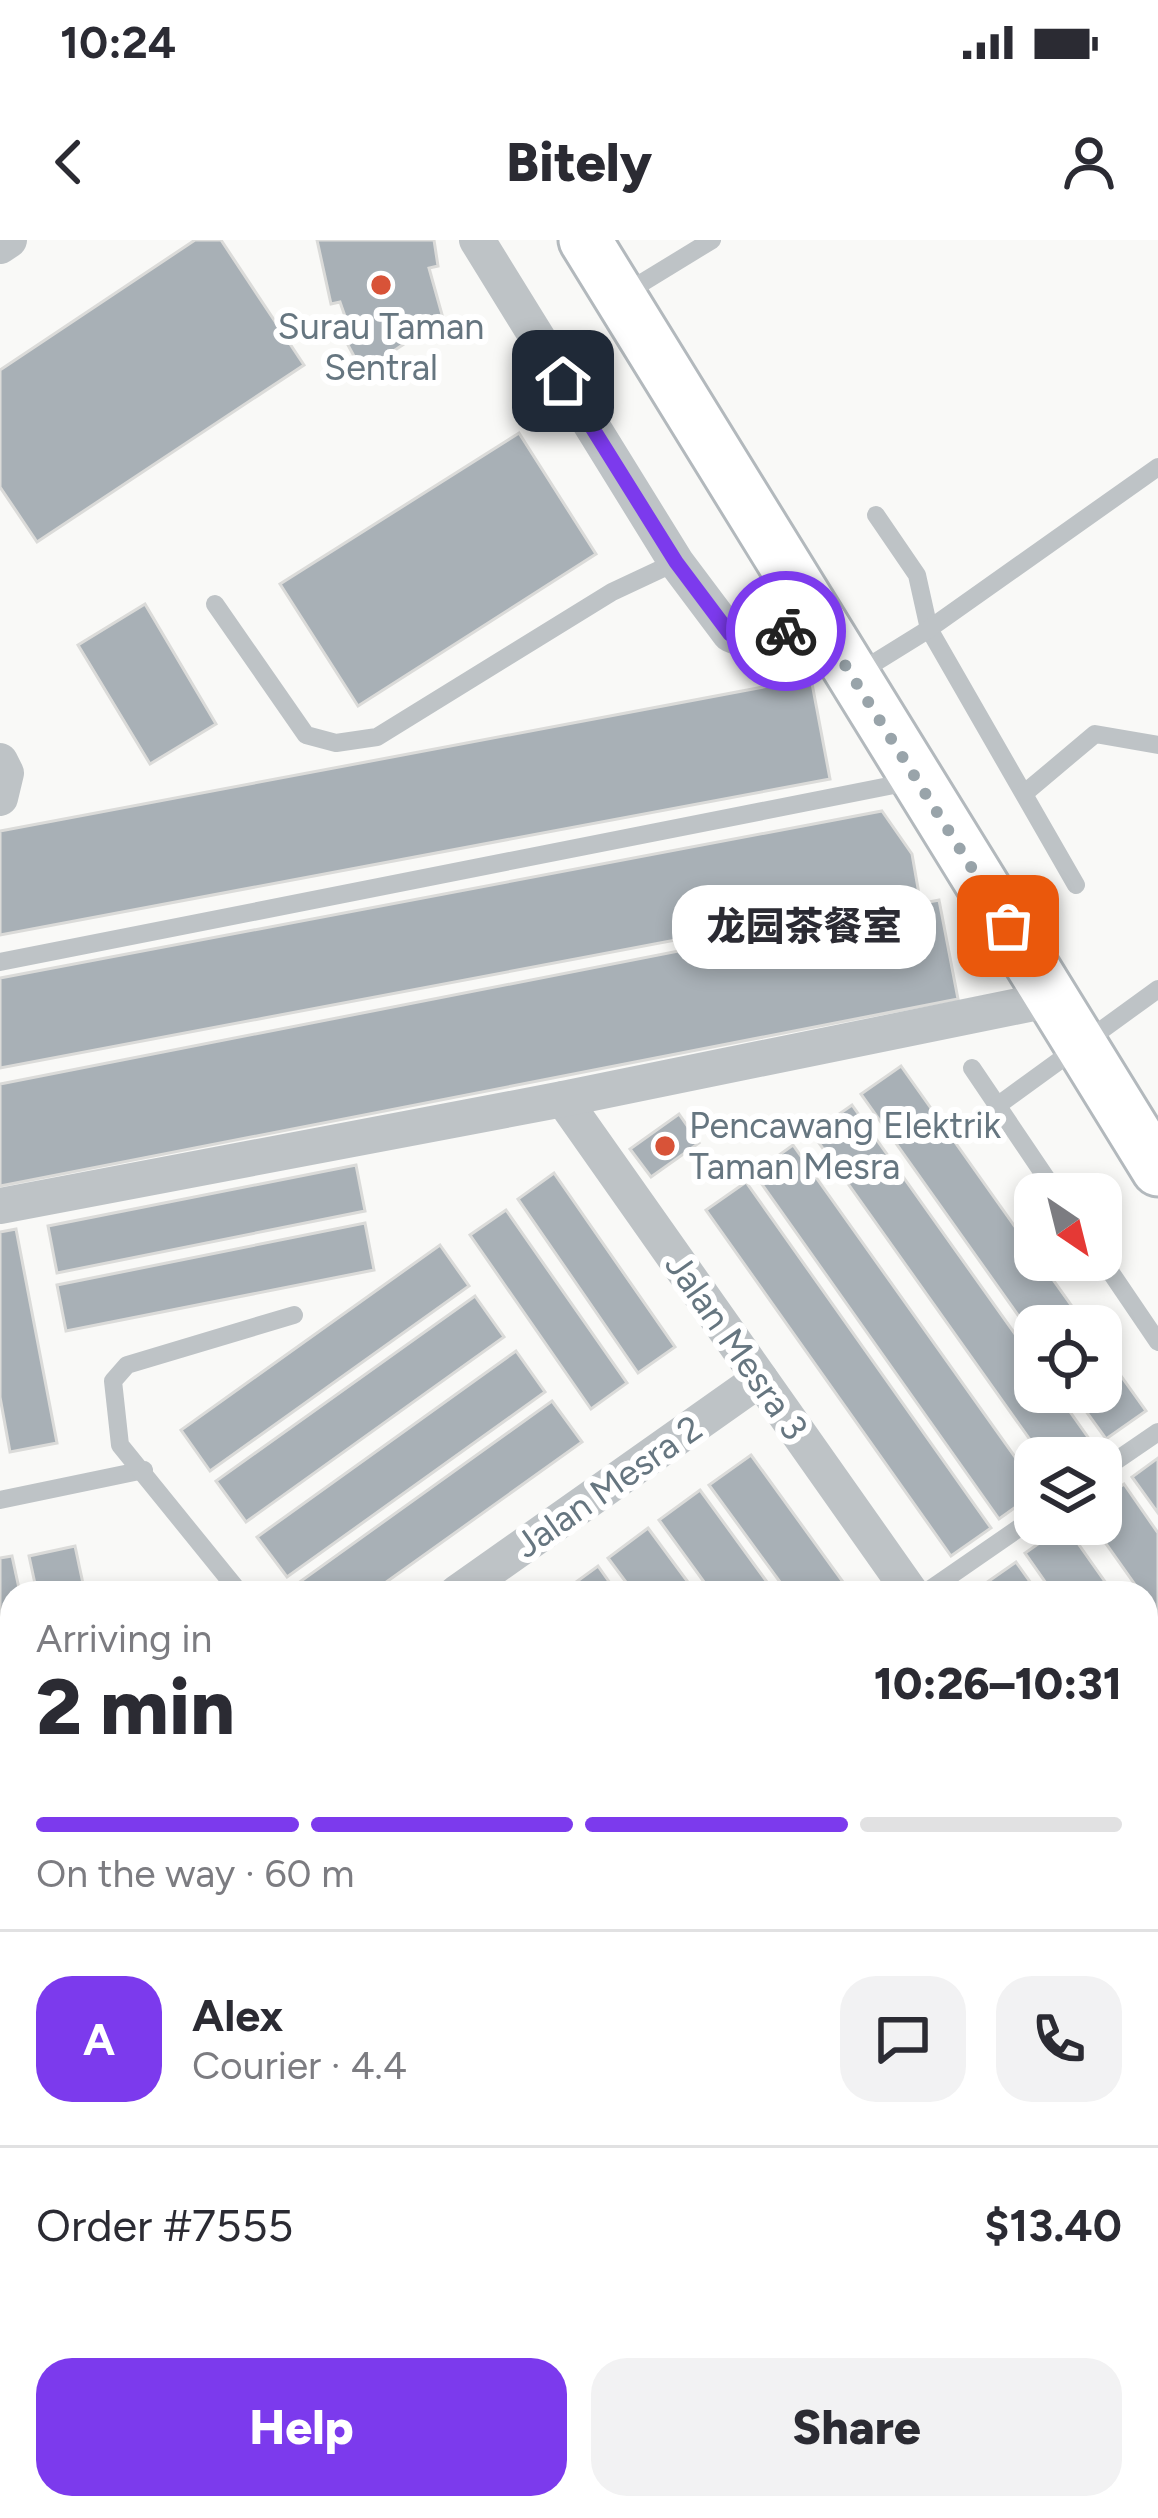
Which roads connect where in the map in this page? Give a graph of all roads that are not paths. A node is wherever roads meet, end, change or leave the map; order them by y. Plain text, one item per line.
1 (9, 240) edge
2 (477, 240) edge
3 (585, 240) edge
4 (712, 240) edge
5 (0, 246) edge
6 (618, 297) junction
7 (1158, 467) edge
8 (876, 515) dead end
9 (676, 562) junction
10 (215, 604) dead end
11 (817, 620) junction
12 (929, 629) junction
13 (854, 676) junction
14 (1158, 745) edge
15 (0, 761) edge
16 (919, 781) junction
17 (1025, 792) junction
18 (0, 798) edge
19 (1076, 885) dead end
20 (0, 962) edge
21 (1158, 989) edge
22 (1053, 999) junction
23 (1081, 1046) junction
24 (972, 1068) dead end
25 (563, 1099) junction
26 (997, 1106) junction
27 (1158, 1170) edge
28 (1043, 1173) edge
29 (0, 1206) edge
30 (1117, 1281) edge
31 (294, 1315) dead end
32 (1158, 1342) edge
33 (760, 1379) junction
34 (1158, 1432) edge
35 (1122, 1457) edge
36 (144, 1470) junction
37 (0, 1501) edge
38 (1014, 1532) edge
39 (231, 1581) edge
40 (474, 1581) edge
41 (902, 1581) edge
42 (942, 1581) edge

1 - 5 street
2 - 9 street
3 - 6 main road
4 - 6 lane
6 - 11 main road
7 - 12 lane
8 - 12 lane
9 - 10 lane
9 - 11 street
11 - 13 main road
12 - 13 lane
12 - 17 lane
13 - 16 main road
14 - 17 lane
15 - 18 street
16 - 20 lane
16 - 22 main road
17 - 19 lane
21 - 23 lane
22 - 23 main road
22 - 25 street
23 - 26 lane
23 - 27 main road
24 - 26 lane
25 - 29 street
25 - 33 street, Jalan Mesra 3
26 - 28 lane
30 - 32 lane
31 - 36 lane
33 - 40 street, Jalan Mesra 2
33 - 41 street, Jalan Mesra 3
34 - 35 lane
36 - 37 lane
36 - 39 lane
38 - 42 lane

